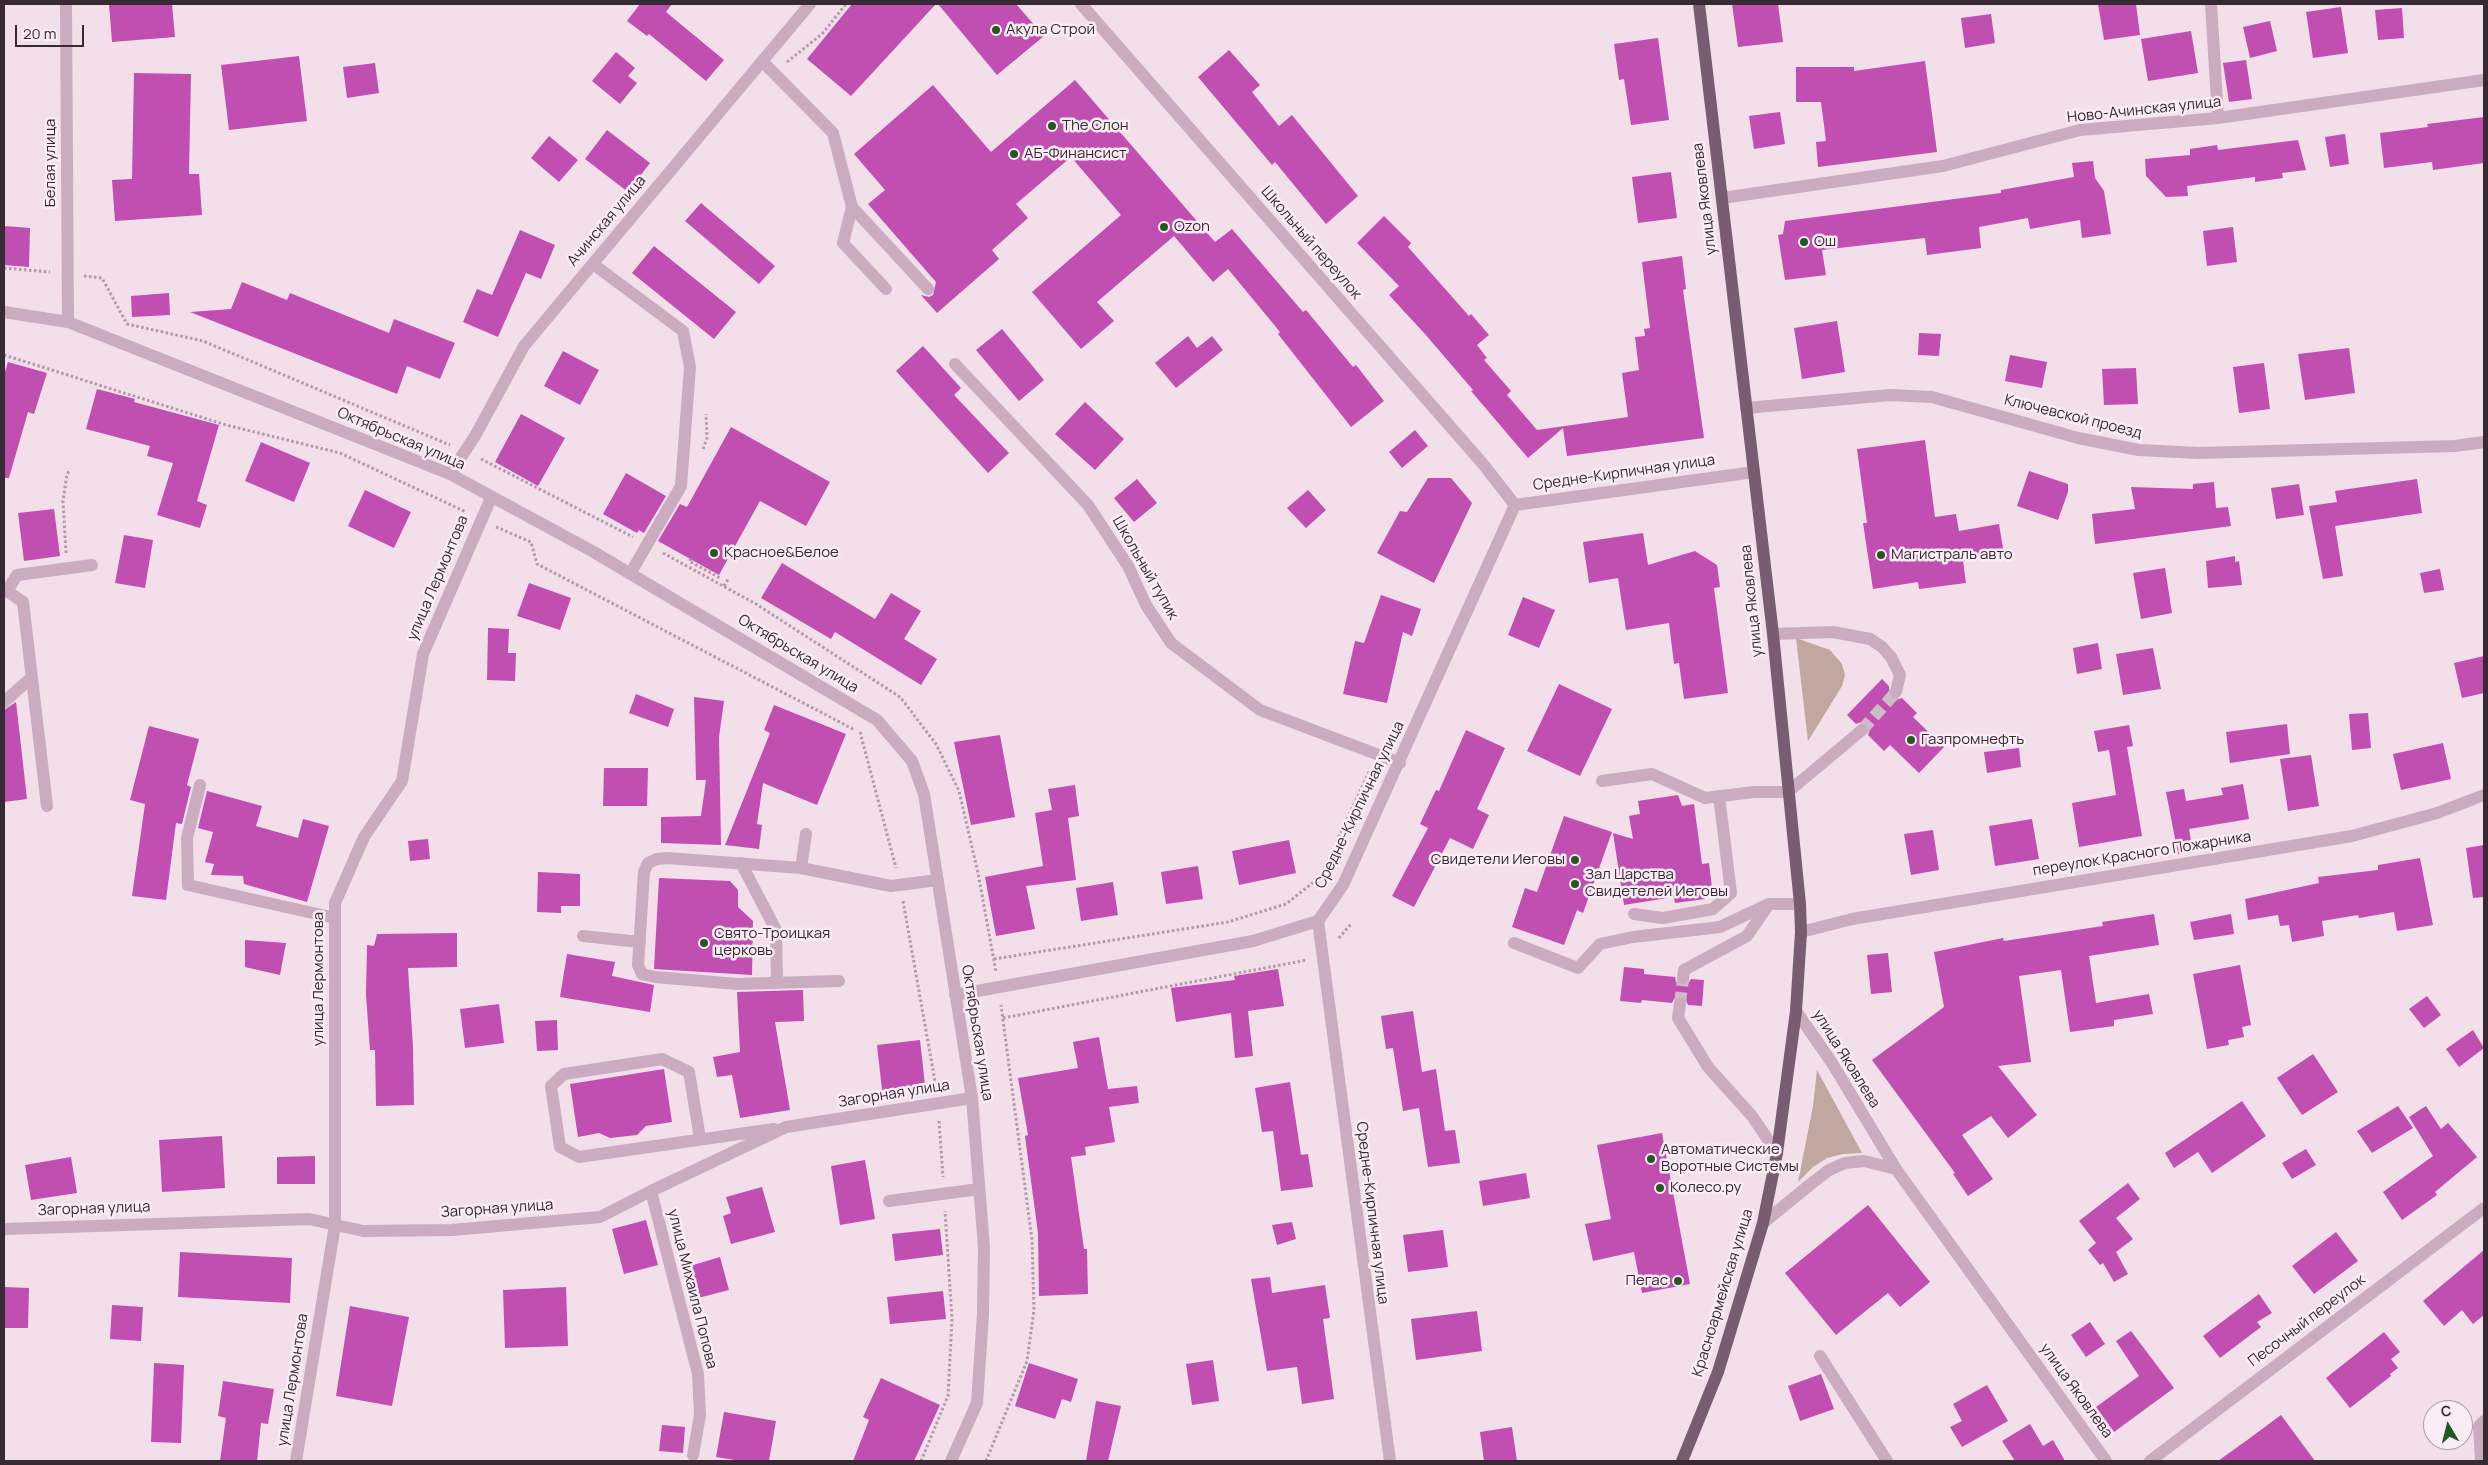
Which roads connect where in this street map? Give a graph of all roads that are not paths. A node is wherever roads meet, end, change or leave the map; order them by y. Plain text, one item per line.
1 (66, 4) edge
2 (810, 4) edge
3 (1080, 4) edge
4 (1699, 4) edge
5 (2210, 4) edge
6 (762, 61) junction
7 (2484, 80) edge
8 (2218, 118) junction
9 (1722, 198) junction
10 (852, 207) junction
11 (593, 264) junction
12 (886, 289) dead end
13 (928, 289) dead end
14 (4, 312) edge
15 (68, 322) junction
16 (955, 364) dead end
17 (1746, 408) junction
18 (2484, 442) edge
19 (1754, 472) junction
20 (450, 474) junction
21 (491, 498) junction
22 (1514, 505) junction
23 (92, 565) dead end
24 (630, 574) junction
25 (6, 592) edge
26 (1773, 634) junction
27 (32, 677) junction
28 (1896, 692) tunnel mouth
29 (4, 702) edge
30 (1862, 730) tunnel mouth
31 (1400, 763) junction
32 (1602, 781) dead end
33 (200, 785) dead end
34 (1788, 792) junction
35 (2484, 795) edge
36 (1719, 796) junction
37 (47, 806) dead end
38 (806, 834) dead end
39 (741, 863) junction
40 (801, 868) junction
41 (938, 880) junction
42 (1769, 904) junction
43 (1800, 904) junction
44 (1634, 914) dead end
45 (335, 918) junction
46 (1318, 921) junction
47 (1801, 932) junction
48 (583, 936) dead end
49 (640, 942) junction
50 (1514, 943) dead end
51 (1684, 978) tunnel mouth
52 (839, 981) dead end
53 (777, 982) junction
54 (955, 995) junction
55 (1680, 1004) tunnel mouth
56 (1796, 1011) junction
57 (972, 1098) junction
58 (786, 1127) junction
59 (700, 1138) junction
60 (1777, 1153) junction
61 (1896, 1168) junction
62 (979, 1188) junction
63 (651, 1190) junction
64 (888, 1201) dead end
65 (2484, 1208) edge
66 (1763, 1223) junction
67 (335, 1224) junction
68 (4, 1229) edge
69 (1820, 1356) dead end
70 (2484, 1421) edge
71 (693, 1455) dead end
72 (296, 1461) edge
73 (951, 1461) edge
74 (1390, 1461) edge
75 (1682, 1461) edge
76 (1887, 1461) edge
77 (2106, 1461) edge
78 (2150, 1461) edge
79 (2481, 1461) edge

1 - 15 street, Белая улица
2 - 6 street, Ачинская улица
3 - 22 street, Школьный переулок
4 - 9 main road, улица Яковлева
5 - 8 street
6 - 10 street
6 - 11 street, Ачинская улица
7 - 8 street, Ново-Ачинская улица
8 - 9 street, Ново-Ачинская улица
9 - 17 main road, улица Яковлева
10 - 12 street
10 - 13 street
11 - 20 street, Ачинская улица
11 - 24 street
14 - 15 street, Октябрьская улица
15 - 20 street, Октябрьская улица
16 - 31 street, Школьный тупик
17 - 18 street, Ключевской проезд
17 - 19 main road, улица Яковлева
19 - 22 street, Средне-Кирпичная улица
19 - 26 main road, улица Яковлева
20 - 21 street, Октябрьская улица
21 - 24 street, Октябрьская улица
21 - 45 street, улица Лермонтова
22 - 31 street, Средне-Кирпичная улица
23 - 25 street
24 - 41 street, Октябрьская улица
25 - 27 street
26 - 28 street
26 - 34 main road, улица Яковлева
27 - 29 street
27 - 37 street
30 - 34 street
31 - 46 street, Средне-Кирпичная улица
32 - 36 street
33 - 45 street
34 - 36 street
34 - 43 main road, улица Яковлева
35 - 47 street, переулок Красного Пожарника
36 - 44 street
38 - 40 street
39 - 40 street
39 - 49 street
39 - 53 street
40 - 41 street
41 - 54 street, Октябрьская улица
42 - 43 street
42 - 50 street
42 - 51 street
43 - 47 main road, улица Яковлева
45 - 67 street, улица Лермонтова
46 - 54 street
46 - 74 street, Средне-Кирпичная улица
47 - 56 main road, улица Яковлева
48 - 49 street
49 - 53 street
52 - 53 street
54 - 57 street, Октябрьская улица
55 - 60 street
56 - 60 main road, Красноармейская улица
56 - 61 street, улица Яковлева
57 - 58 street, Загорная улица
57 - 62 street, Октябрьская улица
58 - 59 street
58 - 63 street, Загорная улица
59 - 59 street
60 - 66 main road, Красноармейская улица
61 - 66 street
61 - 77 street, улица Яковлева
62 - 64 street
62 - 73 street, Октябрьская улица
63 - 67 street, Загорная улица
63 - 71 street, улица Михаила Попова
65 - 78 street, Песочный переулок
66 - 75 main road, Красноармейская улица
67 - 68 street, Загорная улица
67 - 72 street, улица Лермонтова
69 - 76 street
70 - 79 street

